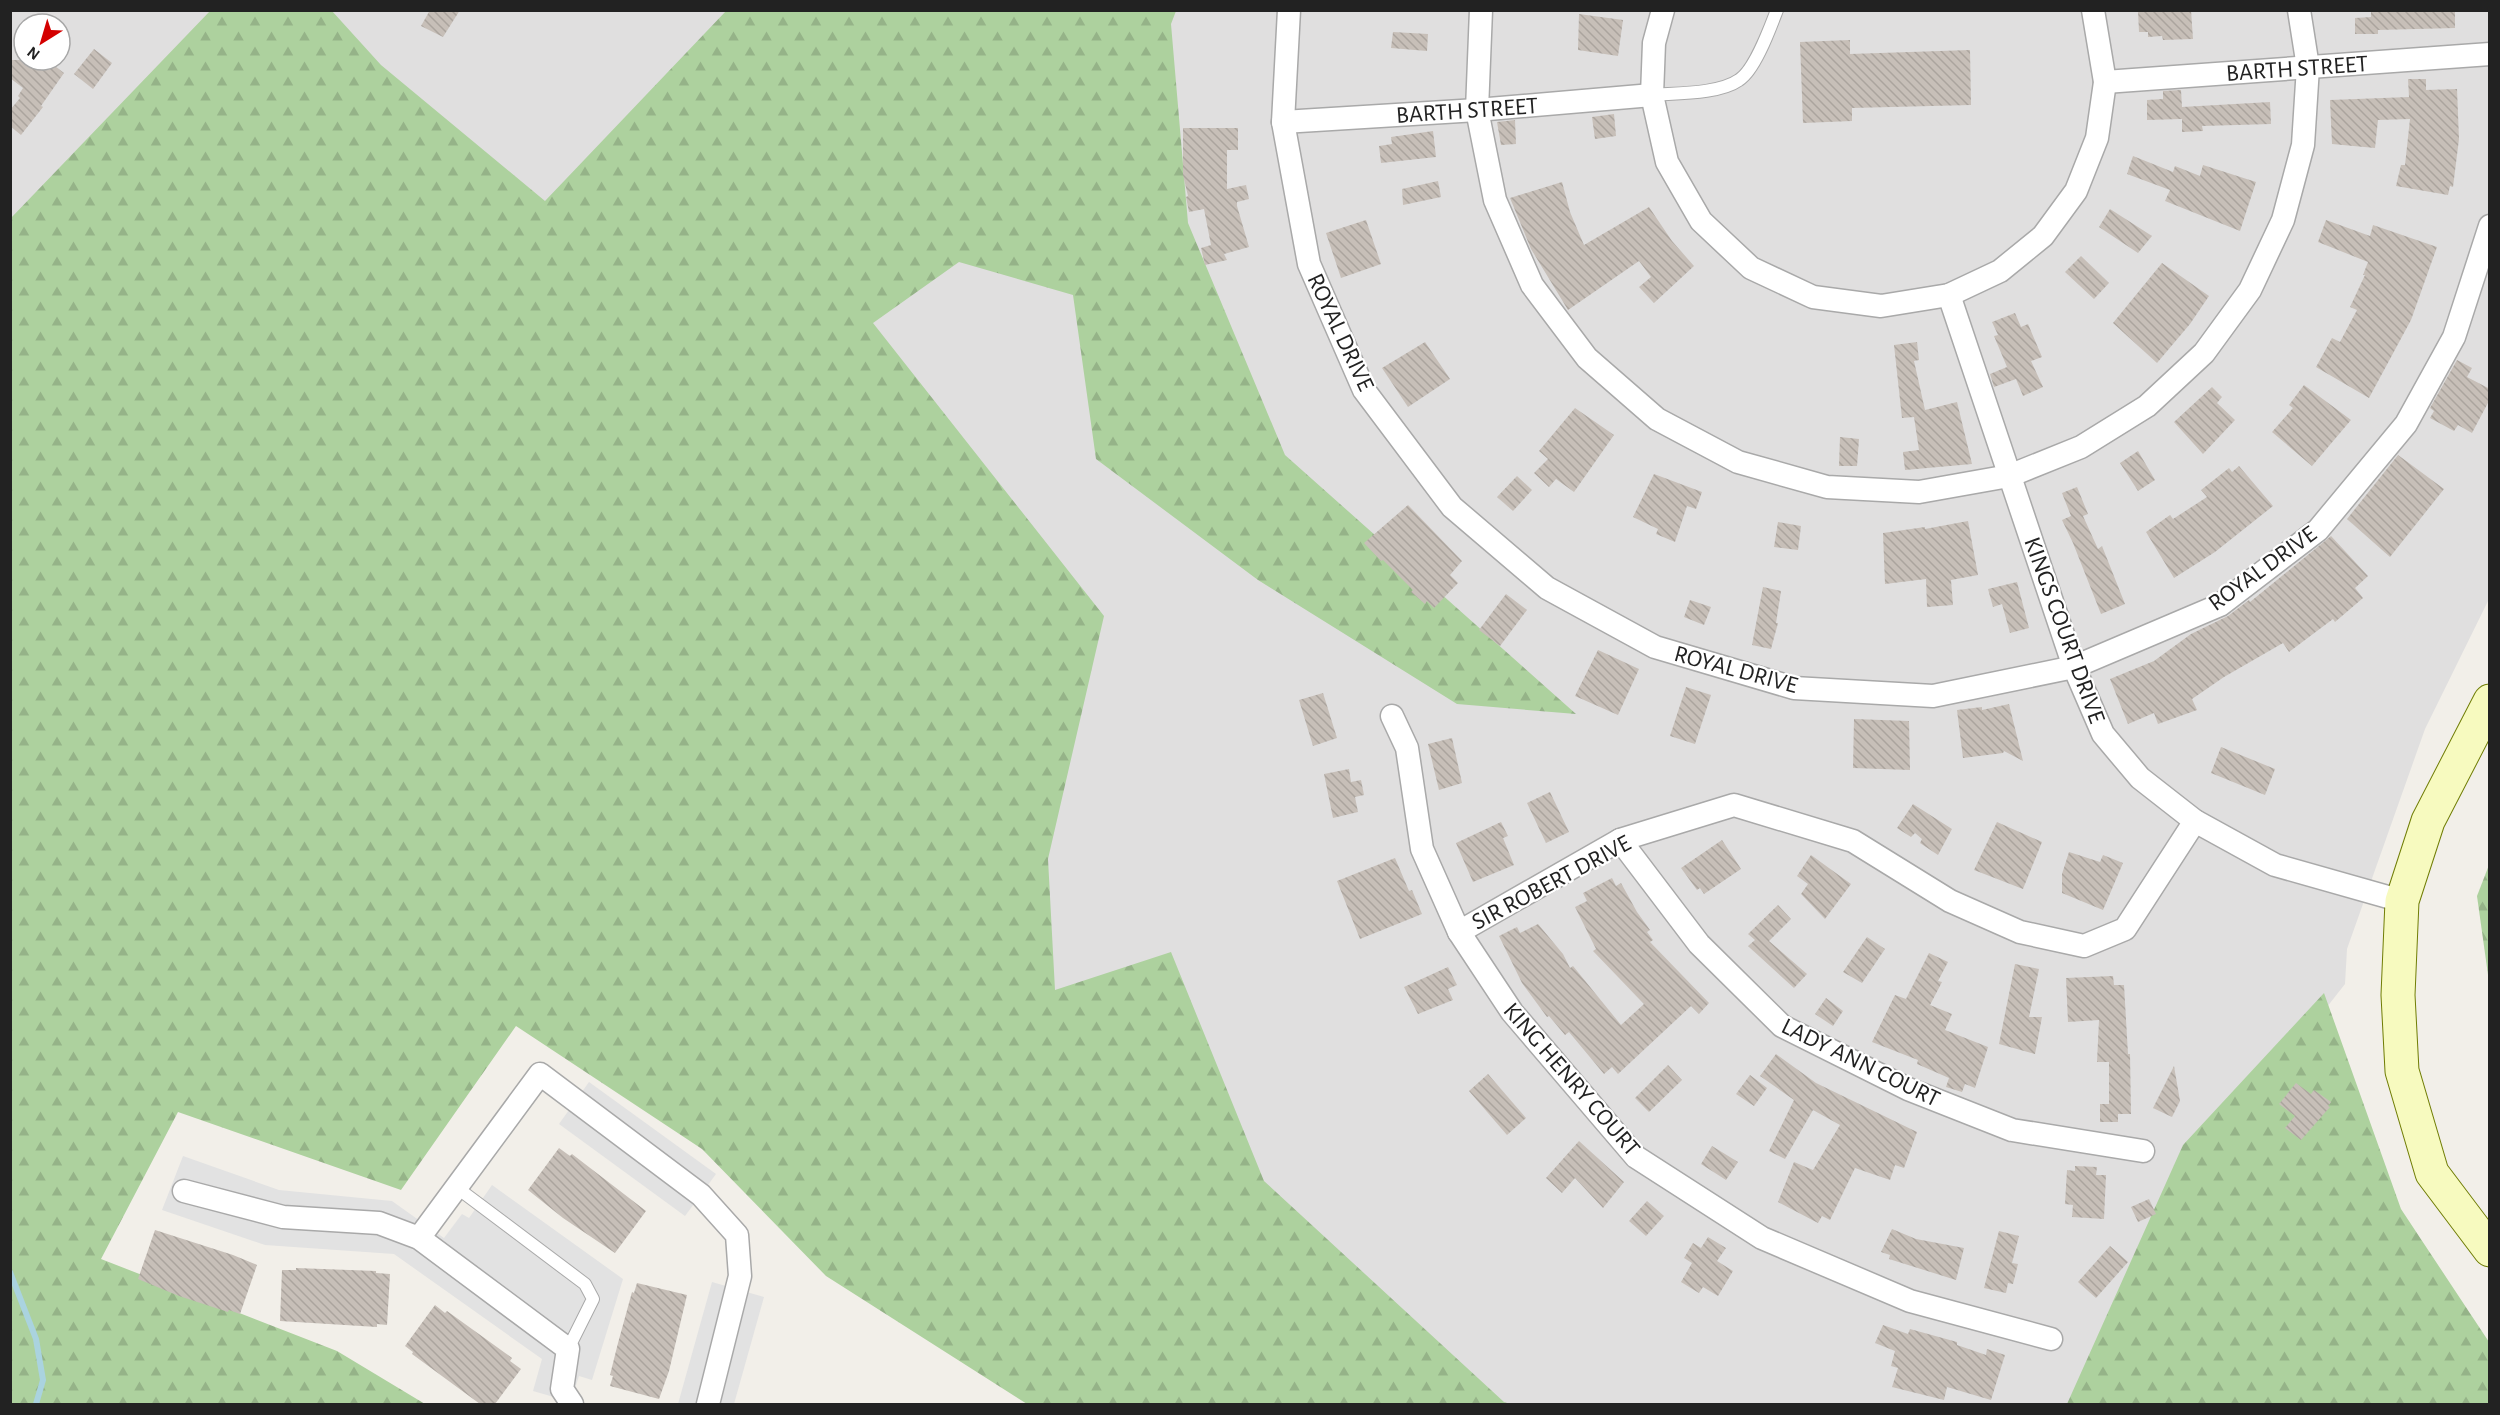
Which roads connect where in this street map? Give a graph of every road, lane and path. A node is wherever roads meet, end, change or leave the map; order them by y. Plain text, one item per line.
1 (1288, 10) edge
2 (1481, 10) edge
3 (1663, 10) edge
4 (1778, 10) edge
5 (2093, 10) edge
6 (2299, 10) edge
7 (2490, 54) edge
8 (2308, 67) junction
9 (2105, 82) junction
10 (1652, 95) junction
11 (1478, 110) junction
12 (1283, 122) junction
13 (2490, 226) edge
14 (1949, 295) junction
15 (2009, 476) junction
16 (2074, 668) junction
17 (2490, 701) edge
18 (1392, 716) dead end
19 (2195, 821) junction
20 (1620, 840) junction
21 (2402, 901) junction
22 (1459, 932) junction
23 (2143, 1151) dead end
24 (456, 1187) junction
25 (184, 1191) dead end
26 (418, 1238) junction
27 (2490, 1250) edge
28 (2051, 1339) dead end
29 (568, 1349) junction
30 (572, 1404) edge
31 (708, 1404) edge

1 - 12 street, ROYAL DRIVE
2 - 11 street
3 - 10 street
4 - 10 lane
5 - 9 street
6 - 8 street
7 - 8 street, BARTH STREET
8 - 9 street, BARTH STREET
8 - 15 street
9 - 14 street
10 - 11 street, BARTH STREET
10 - 14 street
11 - 12 street, BARTH STREET
11 - 15 street
12 - 16 street, ROYAL DRIVE
13 - 16 street, ROYAL DRIVE
14 - 15 street, KINGS COURT DRIVE
15 - 16 street, KINGS COURT DRIVE
16 - 19 street, KINGS COURT DRIVE
17 - 21 main road
18 - 22 street, KING HENRY COURT
19 - 20 street, SIR ROBERT DRIVE
19 - 21 street, KINGS COURT DRIVE
20 - 22 street, SIR ROBERT DRIVE
20 - 23 street, LADY ANN COURT
21 - 27 main road
22 - 28 street, KING HENRY COURT
24 - 26 street
24 - 29 lane
24 - 31 street
25 - 26 street
26 - 29 street
29 - 30 street

